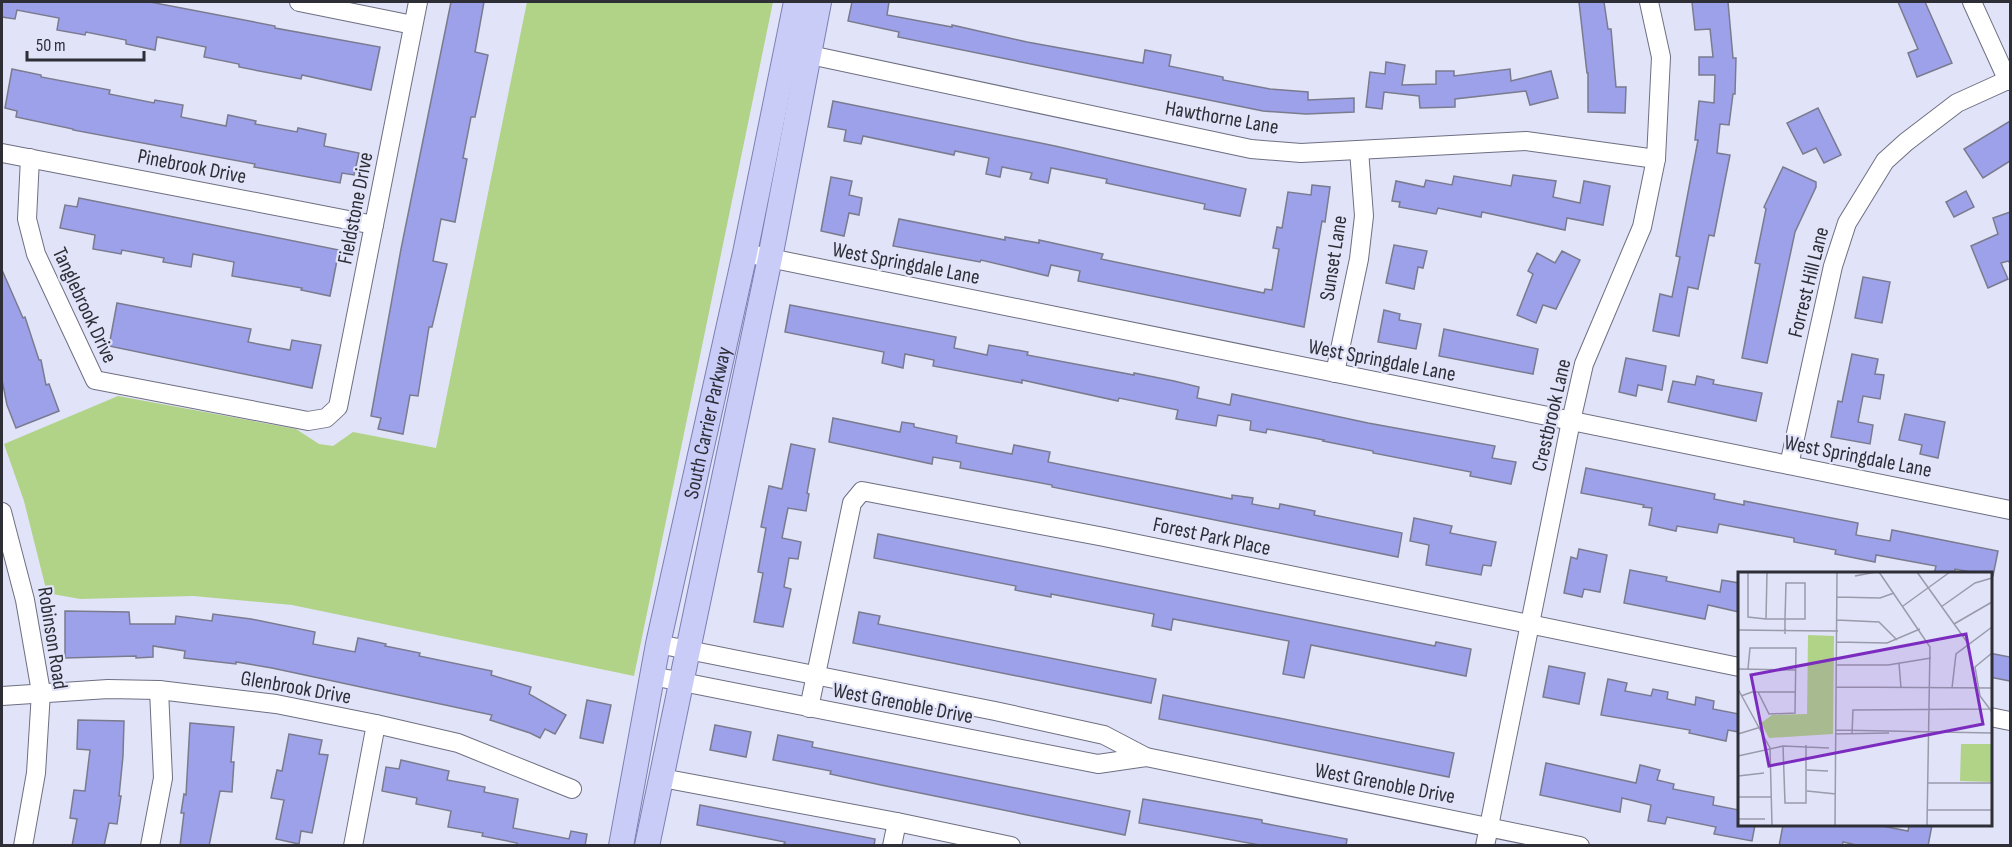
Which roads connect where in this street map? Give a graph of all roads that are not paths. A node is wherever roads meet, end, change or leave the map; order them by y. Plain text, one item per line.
1 (299, 2) edge
2 (418, 2) edge
3 (796, 2) edge
4 (819, 2) edge
5 (1649, 2) edge
6 (1972, 2) edge
7 (413, 26) junction
8 (797, 53) junction
9 (2009, 80) edge
10 (1359, 150) junction
11 (2, 153) edge
12 (30, 158) junction
13 (1656, 159) junction
14 (374, 225) junction
15 (745, 253) junction
16 (770, 258) junction
17 (1335, 373) junction
18 (326, 418) joint
19 (1571, 421) junction
20 (1789, 465) junction
21 (2010, 510) edge
22 (2, 512) edge
23 (1530, 625) junction
24 (658, 644) junction
25 (687, 650) junction
26 (1738, 666) edge
27 (814, 674) junction
28 (652, 676) junction
29 (680, 682) junction
30 (159, 690) junction
31 (41, 692) junction
32 (2, 696) edge
33 (809, 708) junction
34 (1991, 717) edge
35 (2010, 721) edge
36 (376, 724) junction
37 (1146, 757) junction
38 (662, 778) junction
39 (573, 789) dead end
40 (897, 822) junction
41 (1489, 827) junction
42 (23, 846) edge
43 (150, 846) edge
44 (353, 846) edge
45 (621, 846) edge
46 (647, 846) edge
47 (892, 846) edge
48 (1011, 846) edge
49 (1485, 846) edge
50 (1580, 846) edge

1 - 7 street
2 - 7 street, Fieldstone Drive
3 - 8 main road, South Carrier Parkway
4 - 8 main road, South Carrier Parkway
5 - 13 street, Crestbrook Lane
6 - 9 street
7 - 14 street, Fieldstone Drive
8 - 10 street, Hawthorne Lane
8 - 15 main road, South Carrier Parkway
8 - 16 main road, South Carrier Parkway
9 - 20 street, Forrest Hill Lane
10 - 13 street, Hawthorne Lane
10 - 17 street, Sunset Lane
11 - 12 street, Pinebrook Drive
12 - 14 street, Pinebrook Drive
12 - 18 street, Tanglebrook Drive
13 - 19 street, Crestbrook Lane
14 - 18 street, Fieldstone Drive
15 - 16 street, West Springdale Lane
15 - 24 main road, South Carrier Parkway
16 - 17 street, West Springdale Lane
16 - 25 main road, South Carrier Parkway
17 - 19 street, West Springdale Lane
19 - 20 street, West Springdale Lane
19 - 23 street, Crestbrook Lane
20 - 21 street, West Springdale Lane
22 - 31 street, Robinson Road
23 - 26 street, Forest Park Place
23 - 27 street, Forest Park Place
23 - 41 street, Crestbrook Lane
24 - 25 street, West Grenoble Drive
24 - 28 main road, South Carrier Parkway
25 - 27 street, West Grenoble Drive
25 - 29 main road, South Carrier Parkway
27 - 33 street
27 - 37 street, West Grenoble Drive
28 - 29 street, West Grenoble Drive
28 - 45 main road, South Carrier Parkway
29 - 33 street, West Grenoble Drive
29 - 38 main road, South Carrier Parkway
30 - 31 street, Glenbrook Drive
30 - 36 street, Glenbrook Drive
30 - 43 street
31 - 32 street, Glenbrook Drive
31 - 42 street, Robinson Road
33 - 37 street, West Grenoble Drive
34 - 35 street
36 - 39 street, Glenbrook Drive
36 - 44 street
37 - 41 street, West Grenoble Drive
38 - 40 street
38 - 46 main road, South Carrier Parkway
40 - 47 street
40 - 48 street
41 - 49 street, Crestbrook Lane
41 - 50 street, West Grenoble Drive

